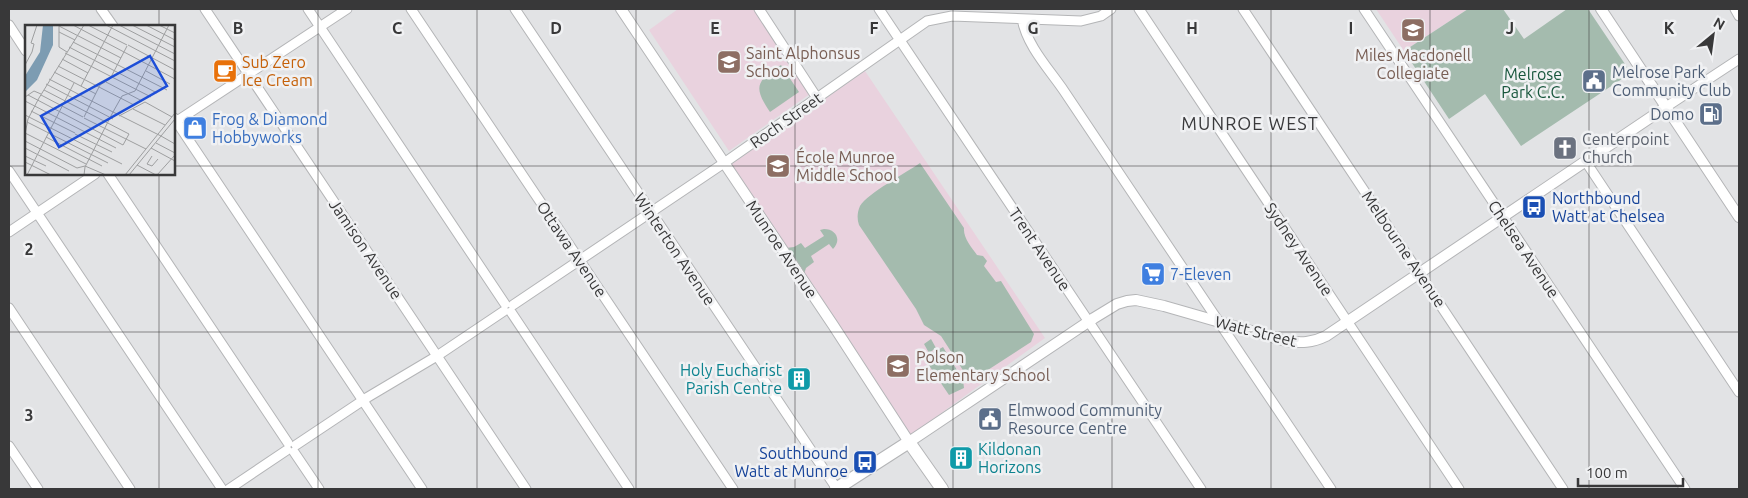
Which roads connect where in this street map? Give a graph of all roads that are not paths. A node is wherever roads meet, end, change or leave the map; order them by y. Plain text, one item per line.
1 (101, 9) edge
2 (205, 9) edge
3 (308, 9) edge
4 (347, 9) edge
5 (410, 9) edge
6 (515, 9) edge
7 (621, 9) edge
8 (759, 9) edge
9 (879, 9) edge
10 (1111, 9) edge
11 (1138, 9) edge
12 (1244, 9) edge
13 (1364, 9) edge
14 (1601, 9) edge
15 (1735, 9) edge
16 (1739, 16) edge
17 (1022, 19) junction
18 (9, 25) edge
19 (112, 25) edge
20 (320, 27) junction
21 (900, 40) junction
22 (25, 49) edge
23 (1739, 59) edge
24 (248, 74) junction
25 (817, 98) junction
26 (1666, 107) junction
27 (175, 120) edge
28 (175, 122) edge
29 (1586, 162) junction
30 (724, 163) junction
31 (9, 171) edge
32 (94, 175) edge
33 (109, 175) edge
34 (650, 212) junction
35 (37, 213) junction
36 (1503, 217) junction
37 (1739, 217) edge
38 (9, 232) edge
39 (579, 260) junction
40 (1420, 273) junction
41 (9, 308) edge
42 (508, 308) junction
43 (1347, 321) junction
44 (1089, 322) junction
45 (1218, 322) junction
46 (437, 356) junction
47 (1739, 392) edge
48 (363, 401) junction
49 (909, 442) junction
50 (9, 446) edge
51 (291, 448) junction
52 (38, 489) edge
53 (130, 489) edge
54 (222, 489) edge
55 (229, 489) edge
56 (319, 489) edge
57 (422, 489) edge
58 (526, 489) edge
59 (629, 489) edge
60 (732, 489) edge
61 (836, 489) edge
62 (942, 489) edge
63 (1201, 489) edge
64 (1331, 489) edge
65 (1459, 489) edge
66 (1563, 489) edge
67 (1685, 489) edge

1 - 19 street
2 - 24 street, Jamison Avenue
3 - 20 street
4 - 20 street
5 - 39 street, Ottawa Avenue
6 - 34 street, Winterton Avenue
7 - 30 street, Munroe Avenue
8 - 25 street
9 - 21 street, Trent Avenue
10 - 17 street, Roch Street
11 - 43 street, Sydney Avenue
12 - 40 street, Melbourne Avenue
13 - 36 street, Chelsea Avenue
14 - 26 street
15 - 16 street
17 - 21 street, Roch Street
17 - 45 street
18 - 22 street
20 - 24 street
20 - 42 street
21 - 25 street, Roch Street
21 - 44 street, Trent Avenue
23 - 26 street, Watt Street
24 - 27 street
24 - 46 street, Jamison Avenue
25 - 30 street, Roch Street
26 - 29 street, Watt Street
26 - 37 street
28 - 48 street
29 - 36 street, Watt Street
29 - 47 street
30 - 34 street, Roch Street
30 - 49 street, Munroe Avenue
31 - 35 street
32 - 35 street
33 - 51 street
34 - 39 street, Roch Street
34 - 61 street, Winterton Avenue
35 - 38 street
35 - 54 street
36 - 40 street, Watt Street
36 - 67 street, Chelsea Avenue
39 - 42 street, Roch Street
39 - 60 street, Ottawa Avenue
40 - 43 street, Watt Street
40 - 66 street, Melbourne Avenue
41 - 53 street
42 - 46 street, Roch Street
42 - 59 street
43 - 45 street, Watt Street
43 - 65 street, Sydney Avenue
44 - 45 street, Watt Street
44 - 49 street, Watt Street
44 - 63 street, Trent Avenue
45 - 64 street
46 - 48 street, Roch Street
46 - 58 street, Jamison Avenue
48 - 51 street, Roch Street
48 - 57 street
49 - 61 main road, Watt Street
49 - 62 main road, Munroe Avenue
50 - 52 street
51 - 55 street, Roch Street
51 - 56 street

